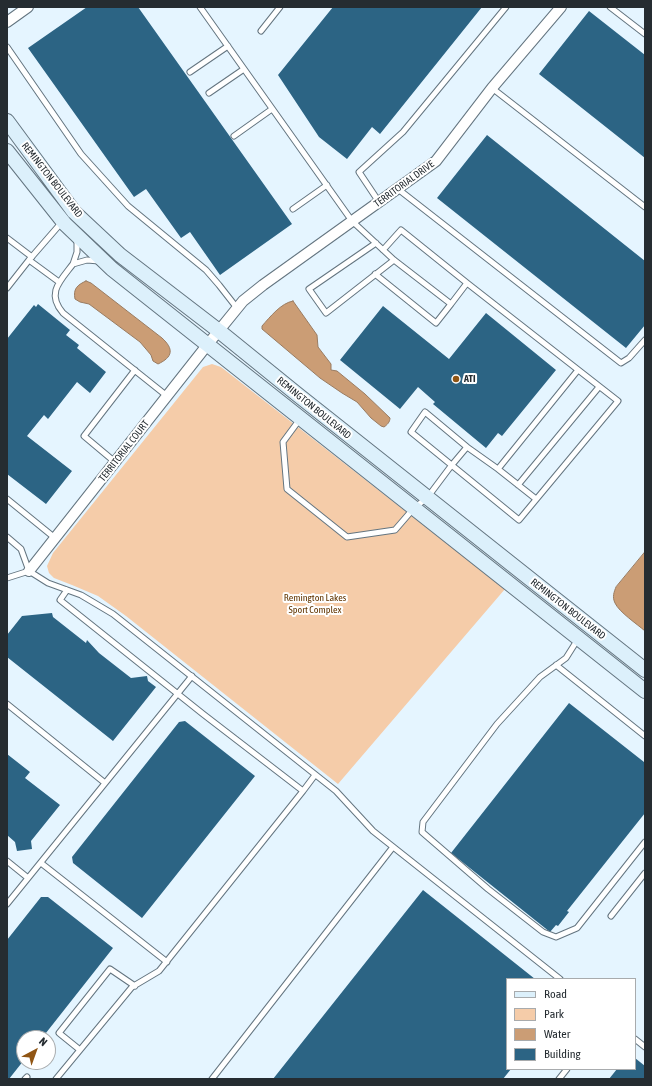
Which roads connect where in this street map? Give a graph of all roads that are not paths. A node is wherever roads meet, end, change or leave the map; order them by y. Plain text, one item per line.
1 (28, 7) edge
2 (200, 7) edge
3 (280, 7) edge
4 (506, 7) edge
5 (561, 7) edge
6 (610, 7) edge
7 (7, 22) edge
8 (260, 31) dead end
9 (645, 34) edge
10 (228, 46) junction
11 (7, 48) edge
12 (244, 69) junction
13 (190, 72) dead end
14 (492, 88) junction
15 (209, 93) dead end
16 (272, 109) junction
17 (7, 121) edge
18 (234, 136) dead end
19 (7, 151) edge
20 (327, 185) junction
21 (398, 189) junction
22 (379, 202) junction
23 (645, 207) edge
24 (293, 208) dead end
25 (74, 212) junction
26 (63, 221) junction
27 (352, 221) junction
28 (77, 236) junction
29 (7, 238) edge
30 (376, 243) junction
31 (383, 250) junction
32 (31, 259) junction
33 (394, 260) junction
34 (104, 262) junction
35 (73, 264) junction
36 (375, 274) junction
37 (59, 282) junction
38 (467, 283) junction
39 (7, 288) edge
40 (452, 304) junction
41 (237, 308) junction
42 (219, 331) junction
43 (645, 340) edge
44 (208, 344) junction
45 (135, 370) junction
46 (578, 370) junction
47 (599, 387) junction
48 (167, 396) junction
49 (301, 418) junction
50 (467, 447) junction
51 (115, 462) junction
52 (451, 466) junction
53 (498, 469) junction
54 (518, 485) junction
55 (427, 498) junction
56 (7, 499) edge
57 (536, 499) junction
58 (414, 508) junction
59 (7, 537) edge
60 (55, 538) junction
61 (29, 571) junction
62 (7, 578) edge
63 (67, 590) junction
64 (579, 639) junction
65 (556, 665) junction
66 (645, 670) edge
67 (192, 676) junction
68 (645, 691) edge
69 (178, 694) junction
70 (7, 704) edge
71 (645, 736) edge
72 (315, 775) junction
73 (105, 783) junction
74 (303, 791) junction
75 (645, 842) edge
76 (394, 847) junction
77 (7, 861) edge
78 (41, 863) junction
79 (645, 873) edge
80 (28, 878) junction
81 (7, 904) edge
82 (611, 916) dead end
83 (167, 962) junction
84 (559, 978) edge
85 (134, 986) junction
86 (636, 1040) edge
87 (645, 1047) edge
88 (80, 1050) junction
89 (566, 1070) edge
90 (56, 1079) edge
91 (212, 1079) edge
92 (559, 1079) edge

1 - 7 street
2 - 10 lane
3 - 8 lane
4 - 22 lane
5 - 14 street, TERRITORIAL DRIVE
6 - 9 lane
10 - 12 lane
10 - 13 lane
11 - 41 lane
12 - 15 lane
12 - 16 lane
14 - 21 street, TERRITORIAL DRIVE
14 - 23 lane
16 - 18 lane
16 - 20 lane
17 - 25 street, REMINGTON BOULEVARD
19 - 26 street, REMINGTON BOULEVARD
20 - 24 lane
20 - 27 lane
21 - 22 street, TERRITORIAL DRIVE
21 - 43 lane
22 - 27 street, TERRITORIAL DRIVE
25 - 26 lane
25 - 42 street, REMINGTON BOULEVARD
26 - 28 street, REMINGTON BOULEVARD
26 - 32 lane
27 - 30 lane
27 - 41 street, TERRITORIAL DRIVE
28 - 34 street, REMINGTON BOULEVARD
28 - 35 lane
29 - 32 lane
30 - 31 lane
30 - 36 lane
31 - 33 lane
31 - 38 lane
32 - 37 lane
32 - 39 lane
33 - 36 lane
33 - 40 lane
34 - 35 lane
34 - 44 street, REMINGTON BOULEVARD
35 - 37 lane
36 - 40 lane
37 - 45 lane
38 - 40 lane
38 - 46 lane
41 - 42 street, TERRITORIAL DRIVE
42 - 44 street, TERRITORIAL COURT
42 - 55 street, REMINGTON BOULEVARD
44 - 48 street, TERRITORIAL COURT
44 - 49 street, REMINGTON BOULEVARD
45 - 48 lane
45 - 51 lane
46 - 47 lane
46 - 53 lane
47 - 54 lane
47 - 57 lane
48 - 51 street, TERRITORIAL COURT
49 - 58 street, REMINGTON BOULEVARD
49 - 58 lane
50 - 52 lane
50 - 52 lane
50 - 53 lane
51 - 60 street, TERRITORIAL COURT
52 - 55 lane
52 - 57 lane
53 - 54 lane
54 - 57 lane
55 - 58 lane
55 - 66 street, REMINGTON BOULEVARD
56 - 60 lane
58 - 64 street, REMINGTON BOULEVARD
59 - 61 lane
60 - 61 street, TERRITORIAL COURT
61 - 62 lane
61 - 63 lane
63 - 67 lane
63 - 69 lane
64 - 65 lane
64 - 68 street, REMINGTON BOULEVARD
65 - 71 lane
65 - 75 lane
67 - 69 lane
67 - 72 lane
69 - 73 lane
69 - 74 lane
70 - 73 lane
72 - 74 lane
72 - 76 lane
73 - 78 lane
74 - 83 lane
76 - 84 lane
76 - 91 lane
77 - 80 lane
78 - 80 lane
78 - 83 lane
79 - 82 lane
80 - 81 lane
83 - 85 lane
85 - 88 lane
85 - 88 lane
86 - 87 lane
88 - 90 lane
89 - 92 lane

